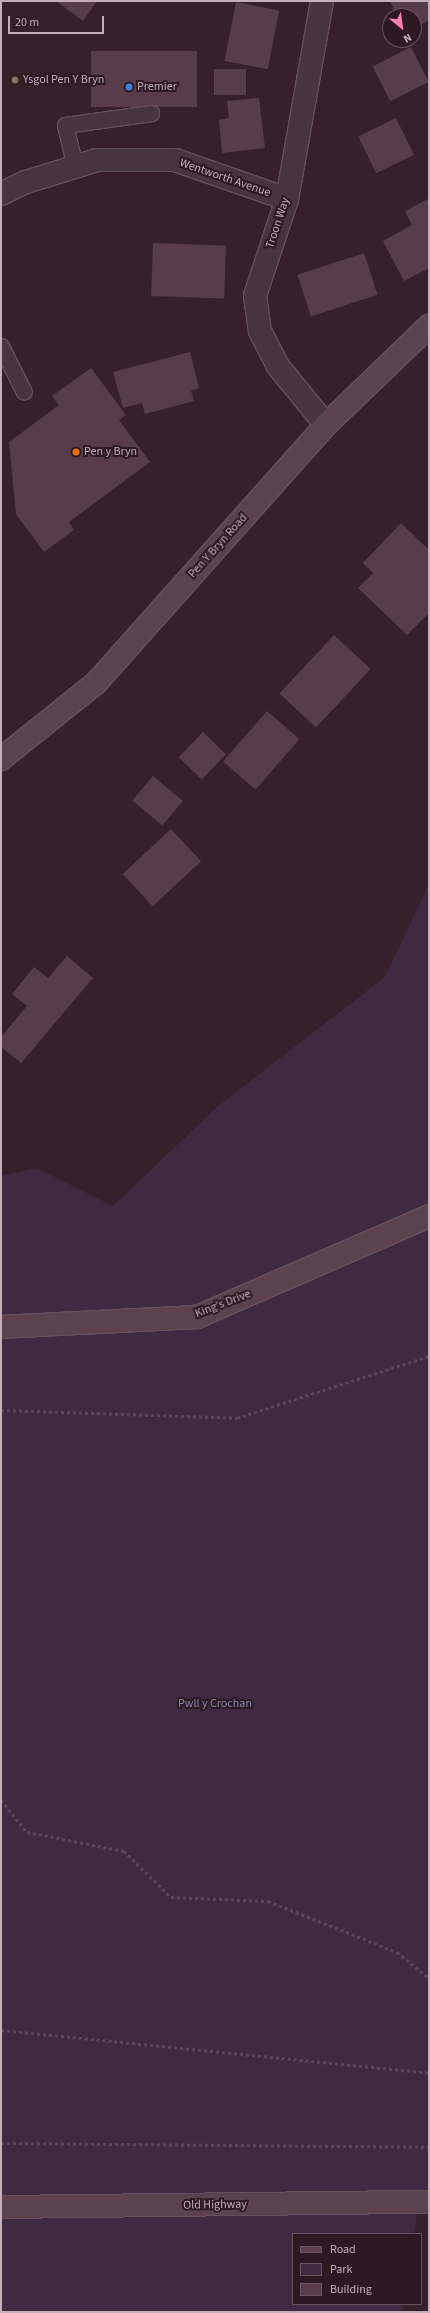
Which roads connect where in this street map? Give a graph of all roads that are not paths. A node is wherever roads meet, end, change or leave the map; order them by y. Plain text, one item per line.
1 (322, 1) edge
2 (151, 113) dead end
3 (75, 167) junction
4 (1, 194) edge
5 (287, 199) junction
6 (429, 326) edge
7 (1, 346) edge
8 (24, 392) dead end
9 (326, 425) junction
10 (1, 759) edge
11 (429, 1216) edge
12 (1, 1327) edge
13 (429, 2202) edge
14 (1, 2207) edge

1 - 5 street, Troon Way
2 - 3 lane
3 - 4 street, Wentworth Avenue
3 - 5 street, Wentworth Avenue
5 - 9 street, Troon Way
6 - 9 main road, Pen Y Bryn Road
7 - 8 lane
9 - 10 main road, Pen Y Bryn Road
11 - 12 main road, King's Drive
13 - 14 main road, Old Highway

